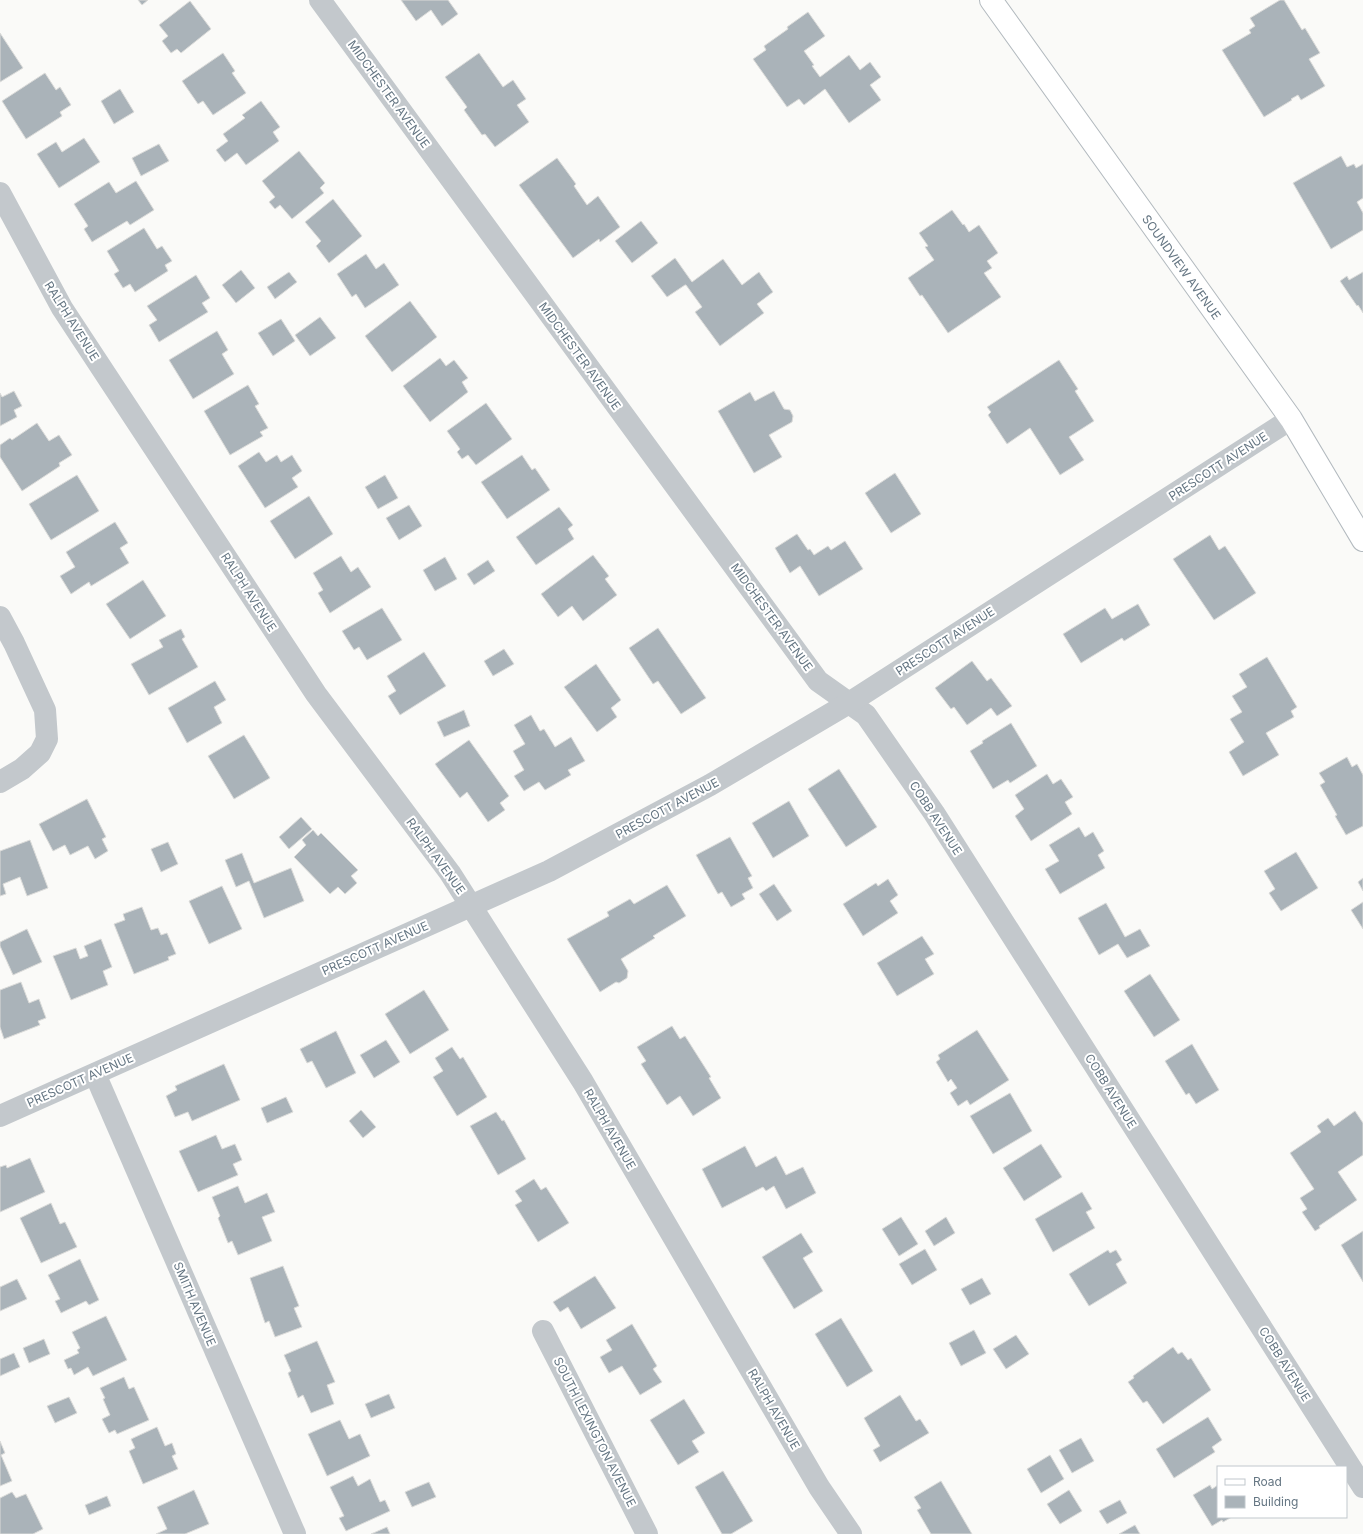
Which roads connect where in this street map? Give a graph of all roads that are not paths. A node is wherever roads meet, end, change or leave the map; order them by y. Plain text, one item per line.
1 (320, 0) edge
2 (991, 0) edge
3 (0, 193) edge
4 (1292, 419) junction
5 (1363, 540) edge
6 (0, 617) edge
7 (849, 703) junction
8 (0, 782) edge
9 (470, 905) junction
10 (95, 1074) junction
11 (0, 1116) edge
12 (543, 1331) dead end
13 (1363, 1487) edge
14 (295, 1534) edge
15 (647, 1534) edge
16 (851, 1534) edge

1 - 7 street, MIDCHESTER AVENUE
2 - 4 street, SOUNDVIEW AVENUE
3 - 9 street, RALPH AVENUE
4 - 5 street, SOUNDVIEW AVENUE
4 - 7 street, PRESCOTT AVENUE
6 - 8 street
7 - 9 street, PRESCOTT AVENUE
7 - 13 street, COBB AVENUE
9 - 10 street, PRESCOTT AVENUE
9 - 16 street, RALPH AVENUE
10 - 11 street, PRESCOTT AVENUE
10 - 14 street, SMITH AVENUE
12 - 15 street, SOUTH LEXINGTON AVENUE

